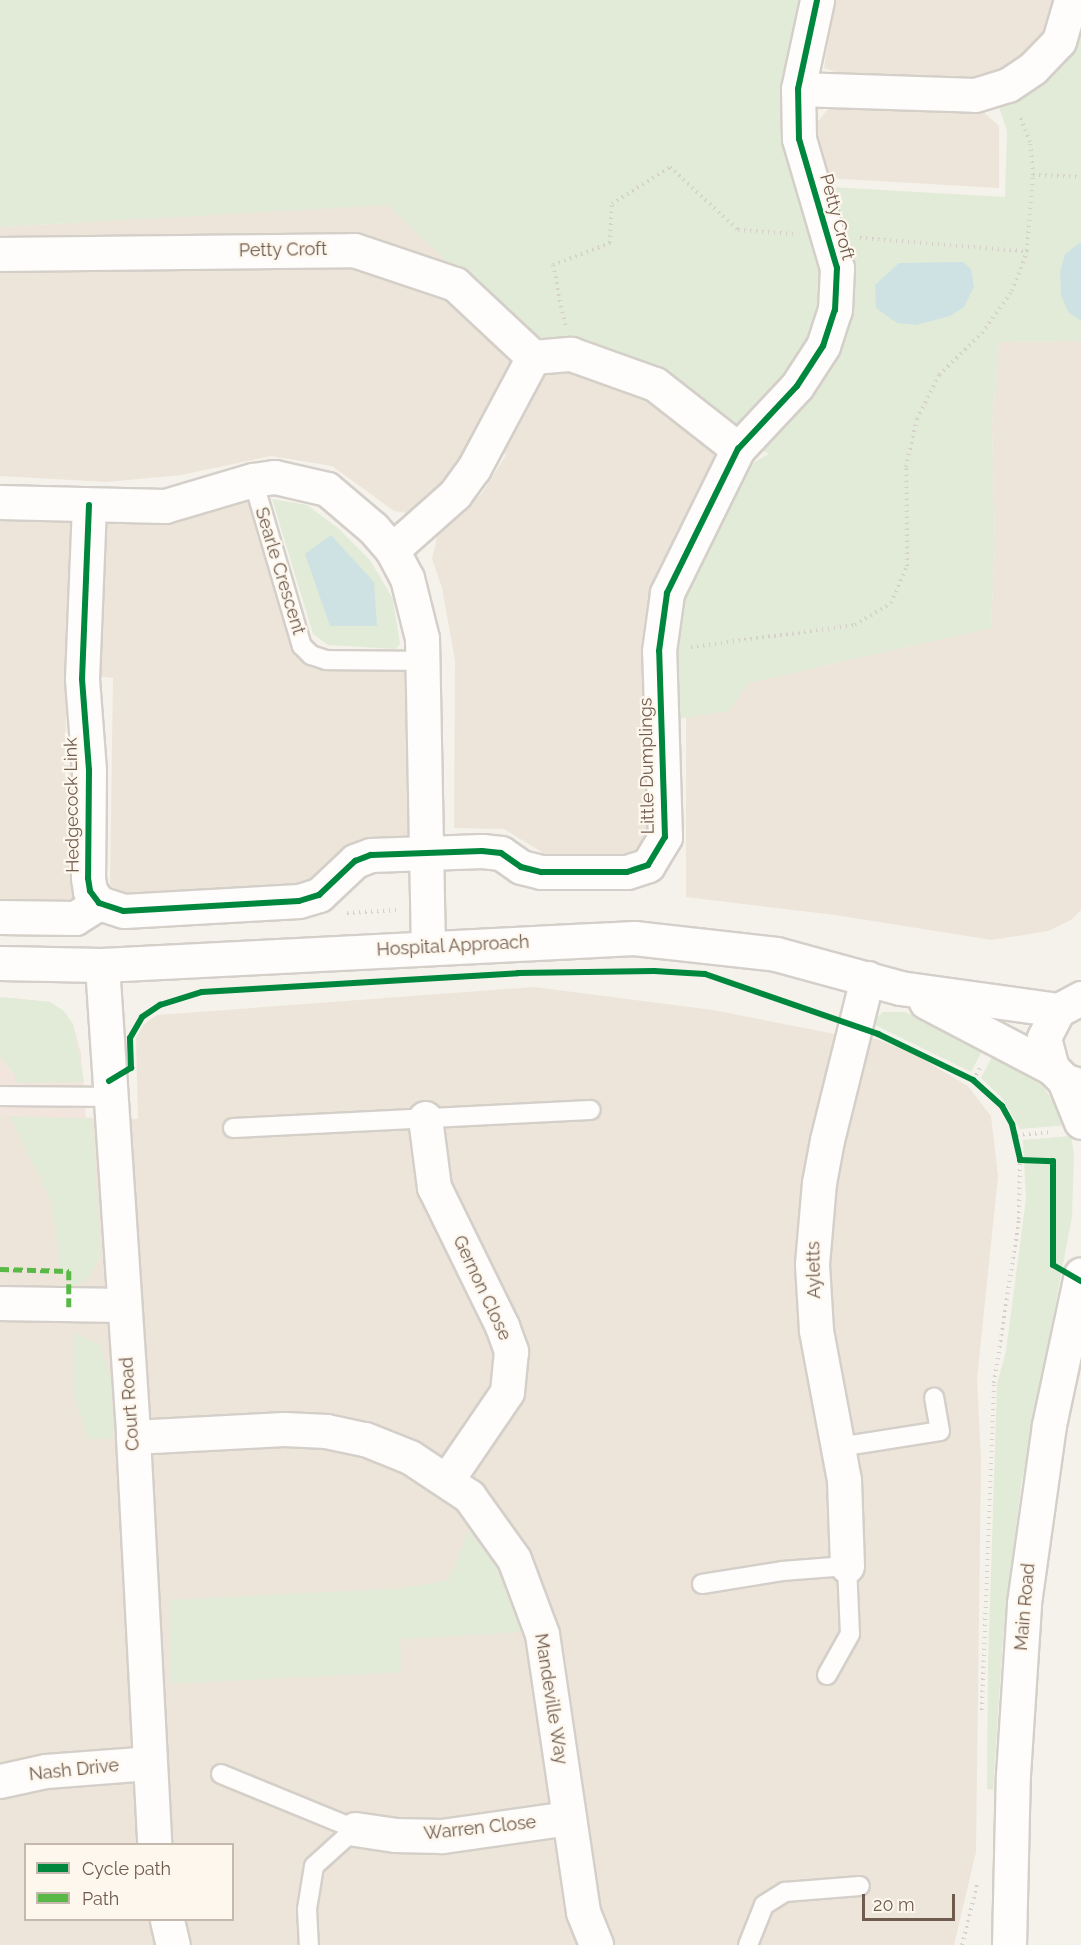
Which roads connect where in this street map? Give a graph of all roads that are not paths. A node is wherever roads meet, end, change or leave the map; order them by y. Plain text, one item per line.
1 (817, 0) edge
2 (1071, 0) edge
3 (798, 89) junction
4 (0, 254) edge
5 (533, 357) junction
6 (738, 449) junction
7 (253, 480) junction
8 (0, 502) edge
9 (89, 505) junction
10 (392, 550) junction
11 (423, 661) junction
12 (424, 852) junction
13 (99, 903) junction
14 (0, 917) edge
15 (428, 948) junction
16 (0, 963) edge
17 (102, 965) junction
18 (867, 978) junction
19 (900, 988) junction
20 (1072, 996) edge
21 (1066, 1078) edge
22 (0, 1096) edge
23 (110, 1096) junction
24 (591, 1110) dead end
25 (425, 1118) junction
26 (1081, 1122) edge
27 (233, 1128) dead end
28 (1081, 1274) edge
29 (0, 1303) edge
30 (122, 1305) junction
31 (934, 1398) dead end
32 (133, 1437) junction
33 (839, 1447) junction
34 (447, 1479) junction
35 (847, 1566) junction
36 (702, 1584) dead end
37 (827, 1675) dead end
38 (149, 1763) junction
39 (221, 1774) dead end
40 (0, 1781) edge
41 (569, 1818) junction
42 (355, 1829) junction
43 (154, 1843) edge
44 (860, 1886) dead end
45 (167, 1921) edge
46 (173, 1945) edge
47 (309, 1945) edge
48 (596, 1945) edge
49 (748, 1945) edge
50 (1009, 1945) edge

1 - 3 street, Petty Croft
2 - 3 street
3 - 6 street, Petty Croft
4 - 5 street, Petty Croft
5 - 6 street
5 - 10 street
6 - 12 street, Little Dumplings
7 - 9 street, Searle Crescent
7 - 10 street, Searle Crescent
7 - 11 lane, Searle Crescent
8 - 9 street, Searle Crescent
9 - 13 street, Hedgecock Link
10 - 11 street, Searle Crescent
11 - 12 street, Searle Crescent
12 - 13 street
12 - 15 street, Searle Crescent
13 - 14 street
15 - 17 street, Hospital Approach
15 - 18 street, Hospital Approach
16 - 17 street, Hospital Approach
17 - 23 street, Court Road
18 - 19 street, Hospital Approach
18 - 33 street, Ayletts
19 - 20 street, Hospital Approach
19 - 21 street, Hospital Approach
20 - 21 street
21 - 26 street
22 - 23 lane
23 - 30 street, Court Road
24 - 25 lane
25 - 27 lane
25 - 34 street, Gernon Close
28 - 50 street, Main Road
29 - 30 street
30 - 32 street, Court Road
31 - 33 lane
32 - 34 street, Mandeville Way
32 - 38 street, Court Road
33 - 35 street, Ayletts
34 - 41 street, Mandeville Way
35 - 36 lane
35 - 37 lane
38 - 40 street, Nash Drive
38 - 43 street, Court Road
39 - 42 lane
41 - 42 street, Warren Close
41 - 48 street, Mandeville Way
42 - 47 lane
44 - 49 lane
45 - 46 street

